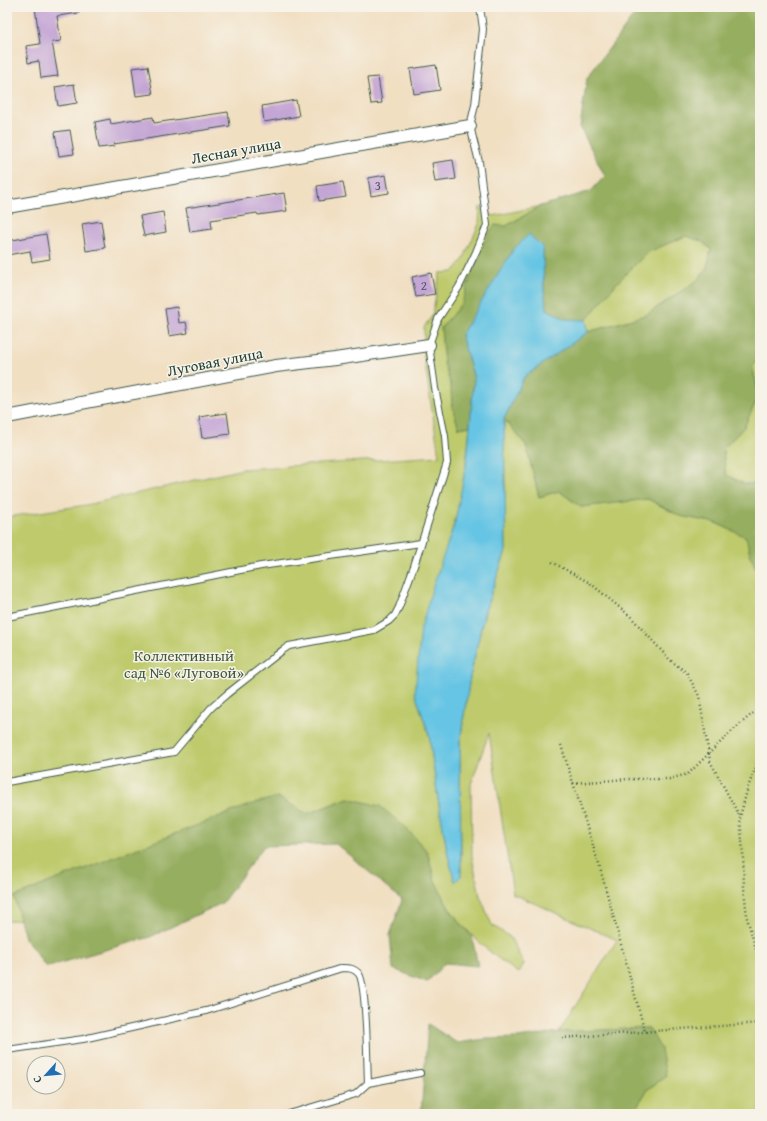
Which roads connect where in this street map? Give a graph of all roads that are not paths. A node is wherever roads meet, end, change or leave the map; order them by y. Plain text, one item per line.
1 (480, 7) edge
2 (470, 126) junction
3 (7, 207) edge
4 (429, 344) junction
5 (7, 417) edge
6 (422, 543) junction
7 (7, 617) edge
8 (7, 782) edge
9 (7, 1050) edge
10 (420, 1073) dead end
11 (368, 1083) junction
12 (289, 1114) edge

1 - 2 lane
2 - 3 street, Лесная улица
2 - 4 lane
4 - 5 street, Луговая улица
4 - 6 lane
6 - 7 lane
6 - 8 lane
9 - 11 lane
10 - 11 lane
11 - 12 lane

